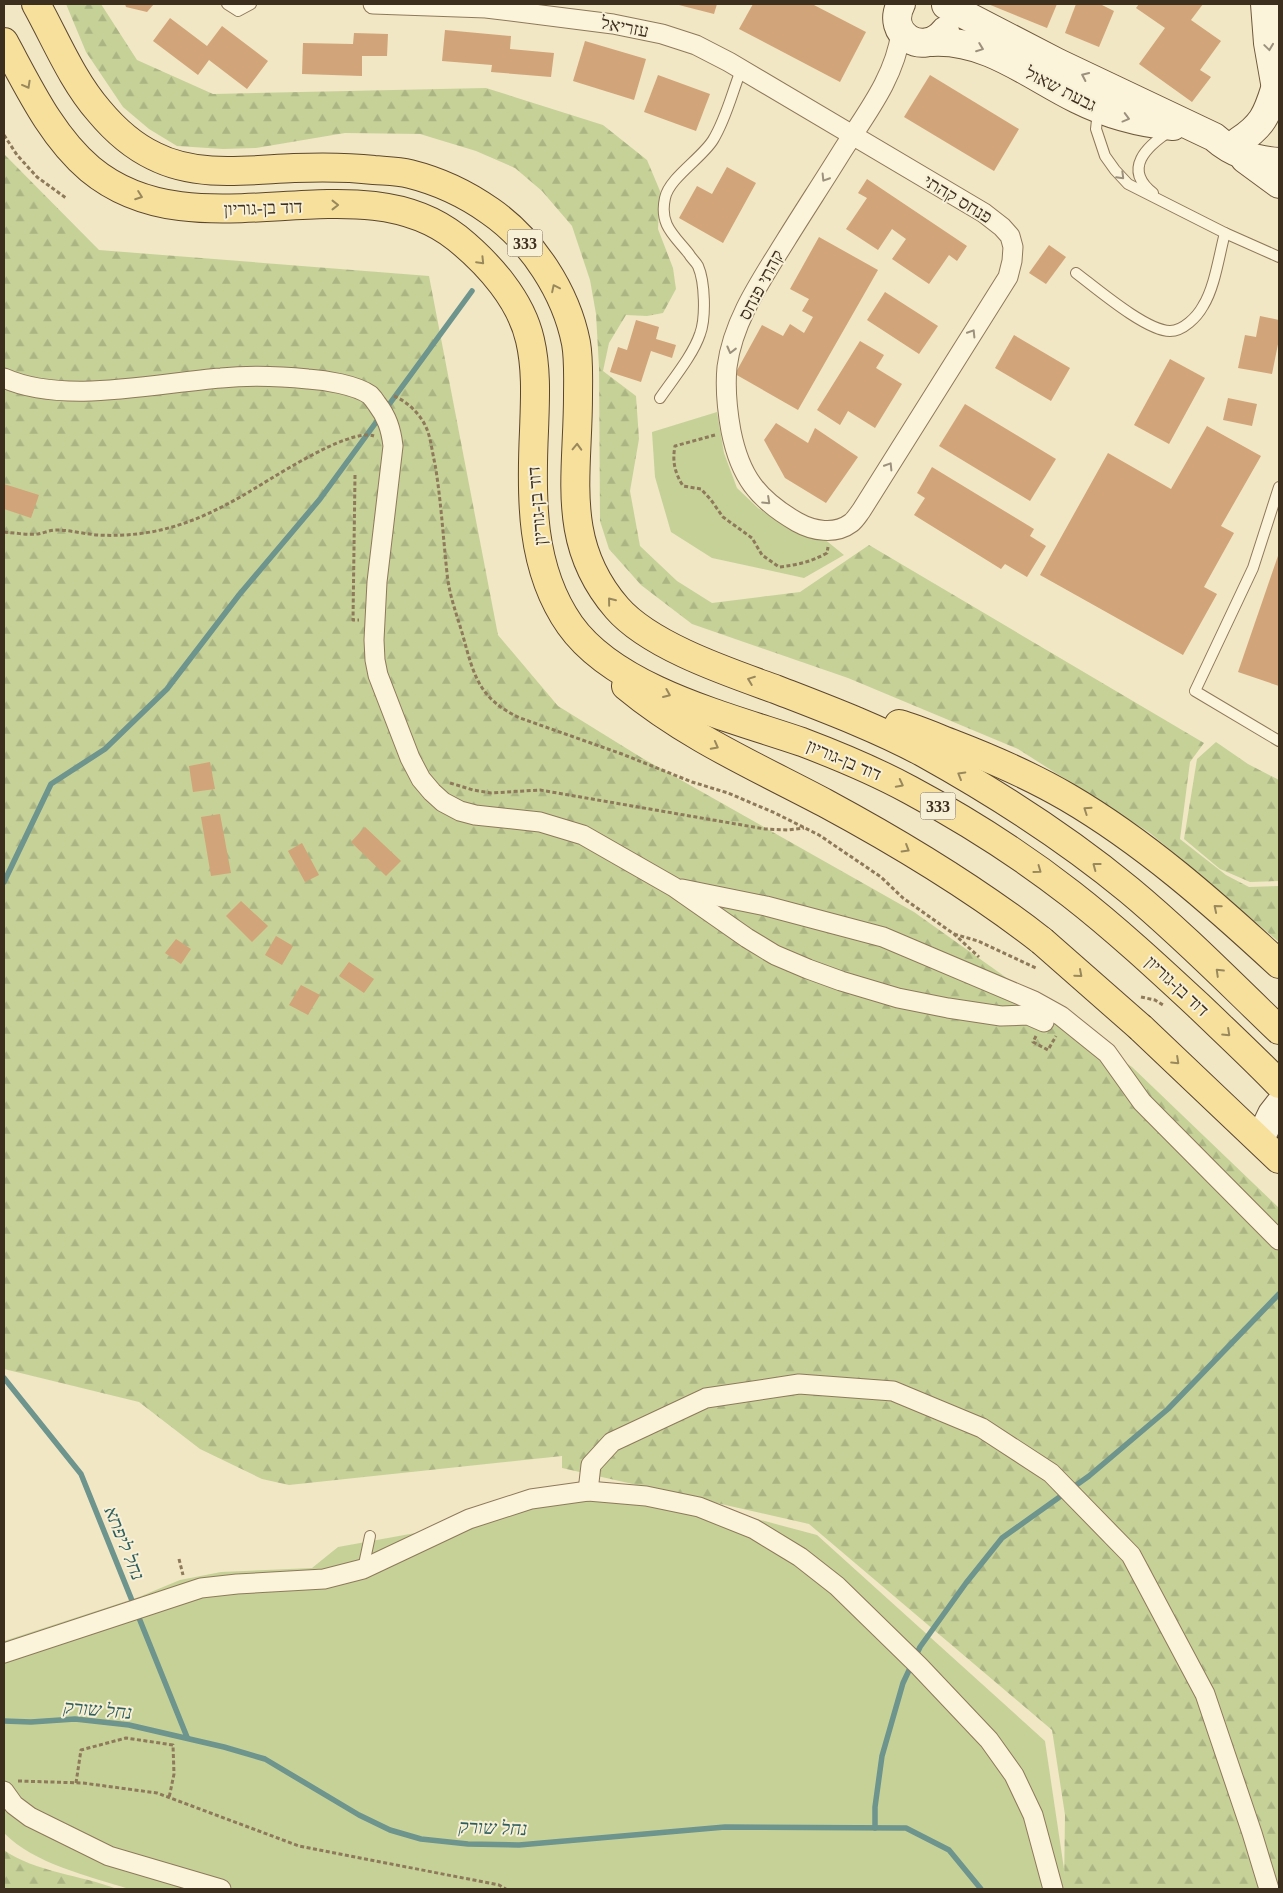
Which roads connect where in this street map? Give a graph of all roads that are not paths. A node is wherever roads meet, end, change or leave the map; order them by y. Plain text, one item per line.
1 (36, 4) edge
2 (227, 4) edge
3 (250, 4) edge
4 (373, 4) edge
5 (946, 4) edge
6 (1265, 4) edge
7 (895, 15) edge
8 (4, 42) edge
9 (929, 42) junction
10 (1058, 63) junction
11 (741, 70) junction
12 (1027, 72) junction
13 (888, 79) junction
14 (1277, 98) edge
15 (1107, 100) junction
16 (852, 136) junction
17 (1212, 137) junction
18 (1279, 146) edge
19 (1279, 162) edge
20 (1279, 184) edge
21 (1164, 201) junction
22 (1225, 233) junction
23 (1279, 257) edge
24 (1076, 273) dead end
25 (4, 378) edge
26 (660, 398) dead end
27 (1279, 487) edge
28 (833, 530) joint
29 (571, 627) junction
30 (796, 697) junction
31 (1279, 741) edge
32 (674, 887) junction
33 (1279, 964) edge
34 (1050, 1028) road end
35 (1279, 1030) edge
36 (1279, 1084) edge
37 (1279, 1105) edge
38 (1269, 1136) edge
39 (1279, 1159) edge
40 (1279, 1240) edge
41 (588, 1491) junction
42 (370, 1536) dead end
43 (363, 1569) junction
44 (4, 1654) edge
45 (7, 1785) edge
46 (221, 1889) edge
47 (1053, 1889) edge
48 (1269, 1889) edge

30 -> 1 main road, 333
2 - 3 lane
4 - 11 street, עזריאל
5 - 9 street
5 - 10 street, גבעת שאול
6 -> 14 street
7 - 9 street
7 - 13 street
8 -> 29 main road, דוד בן-גוריון / 333
9 -> 12 street, גבעת שאול
9 - 13 street
10 - 12 street
15 -> 10 street, גבעת שאול
11 - 16 street, עזריאל
11 - 26 lane
12 - 15 street, גבעת שאול
13 - 16 street
14 - 17 street
15 - 17 street, גבעת שאול
15 -> 21 lane
16 -> 28 street, קהתי פנחס
28 -> 16 street, פנחס קהתי
17 - 18 street, גבעת שאול
17 - 19 street, גבעת שאול
17 - 20 street
17 - 21 lane
21 - 22 lane
22 - 23 lane
22 - 24 lane
25 - 32 street
27 - 31 lane
29 -> 36 main road, דוד בן-גוריון / 333
29 -> 38 main road, bridge
33 -> 30 main road
35 -> 30 main road, 333
32 - 34 street
32 - 40 street
37 - 38 street
38 - 39 main road
41 - 43 street
41 - 47 street
41 - 48 street
42 - 43 lane
43 - 44 street
45 - 46 street

